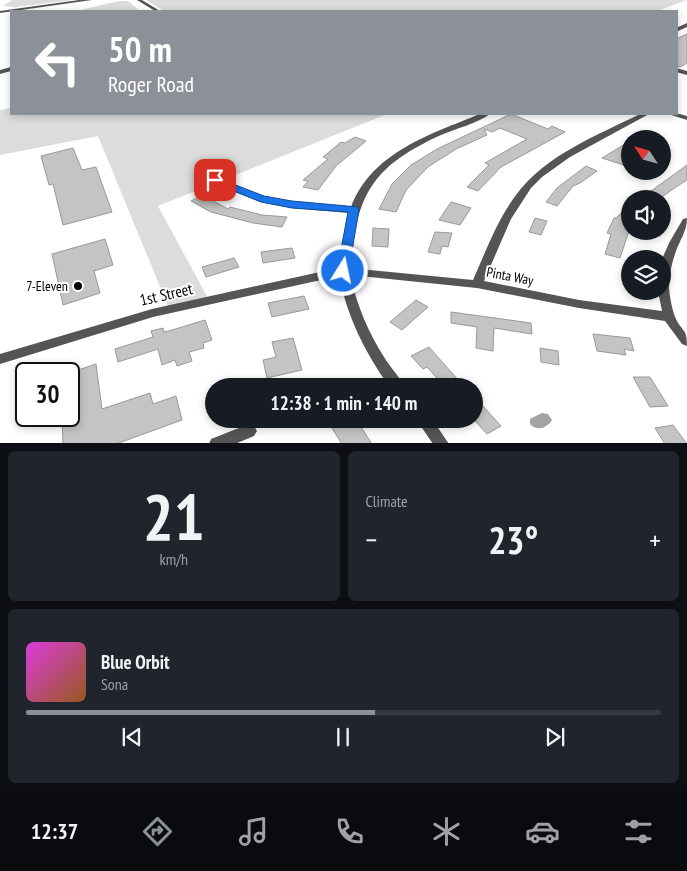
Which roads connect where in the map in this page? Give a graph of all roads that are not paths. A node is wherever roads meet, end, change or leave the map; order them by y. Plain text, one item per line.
1 (90, 0) edge
2 (139, 0) edge
3 (15, 10) edge
4 (156, 10) edge
5 (484, 115) edge
6 (643, 115) edge
7 (215, 180) dead end
8 (354, 210) junction
9 (687, 221) edge
10 (343, 271) junction
11 (477, 284) junction
12 (669, 317) junction
13 (687, 341) edge
14 (0, 359) edge
15 (391, 378) edge
16 (430, 428) edge
17 (249, 431) dead end
18 (219, 443) edge
19 (441, 443) edge

1 - 3 street
2 - 4 street
5 - 8 street
6 - 11 street
7 - 8 street
8 - 10 street
9 - 12 street
10 - 11 street, Pinta Way
10 - 14 street, 1st Street
10 - 15 street
11 - 12 street, Pinta Way
12 - 13 street
16 - 19 street
17 - 18 street

